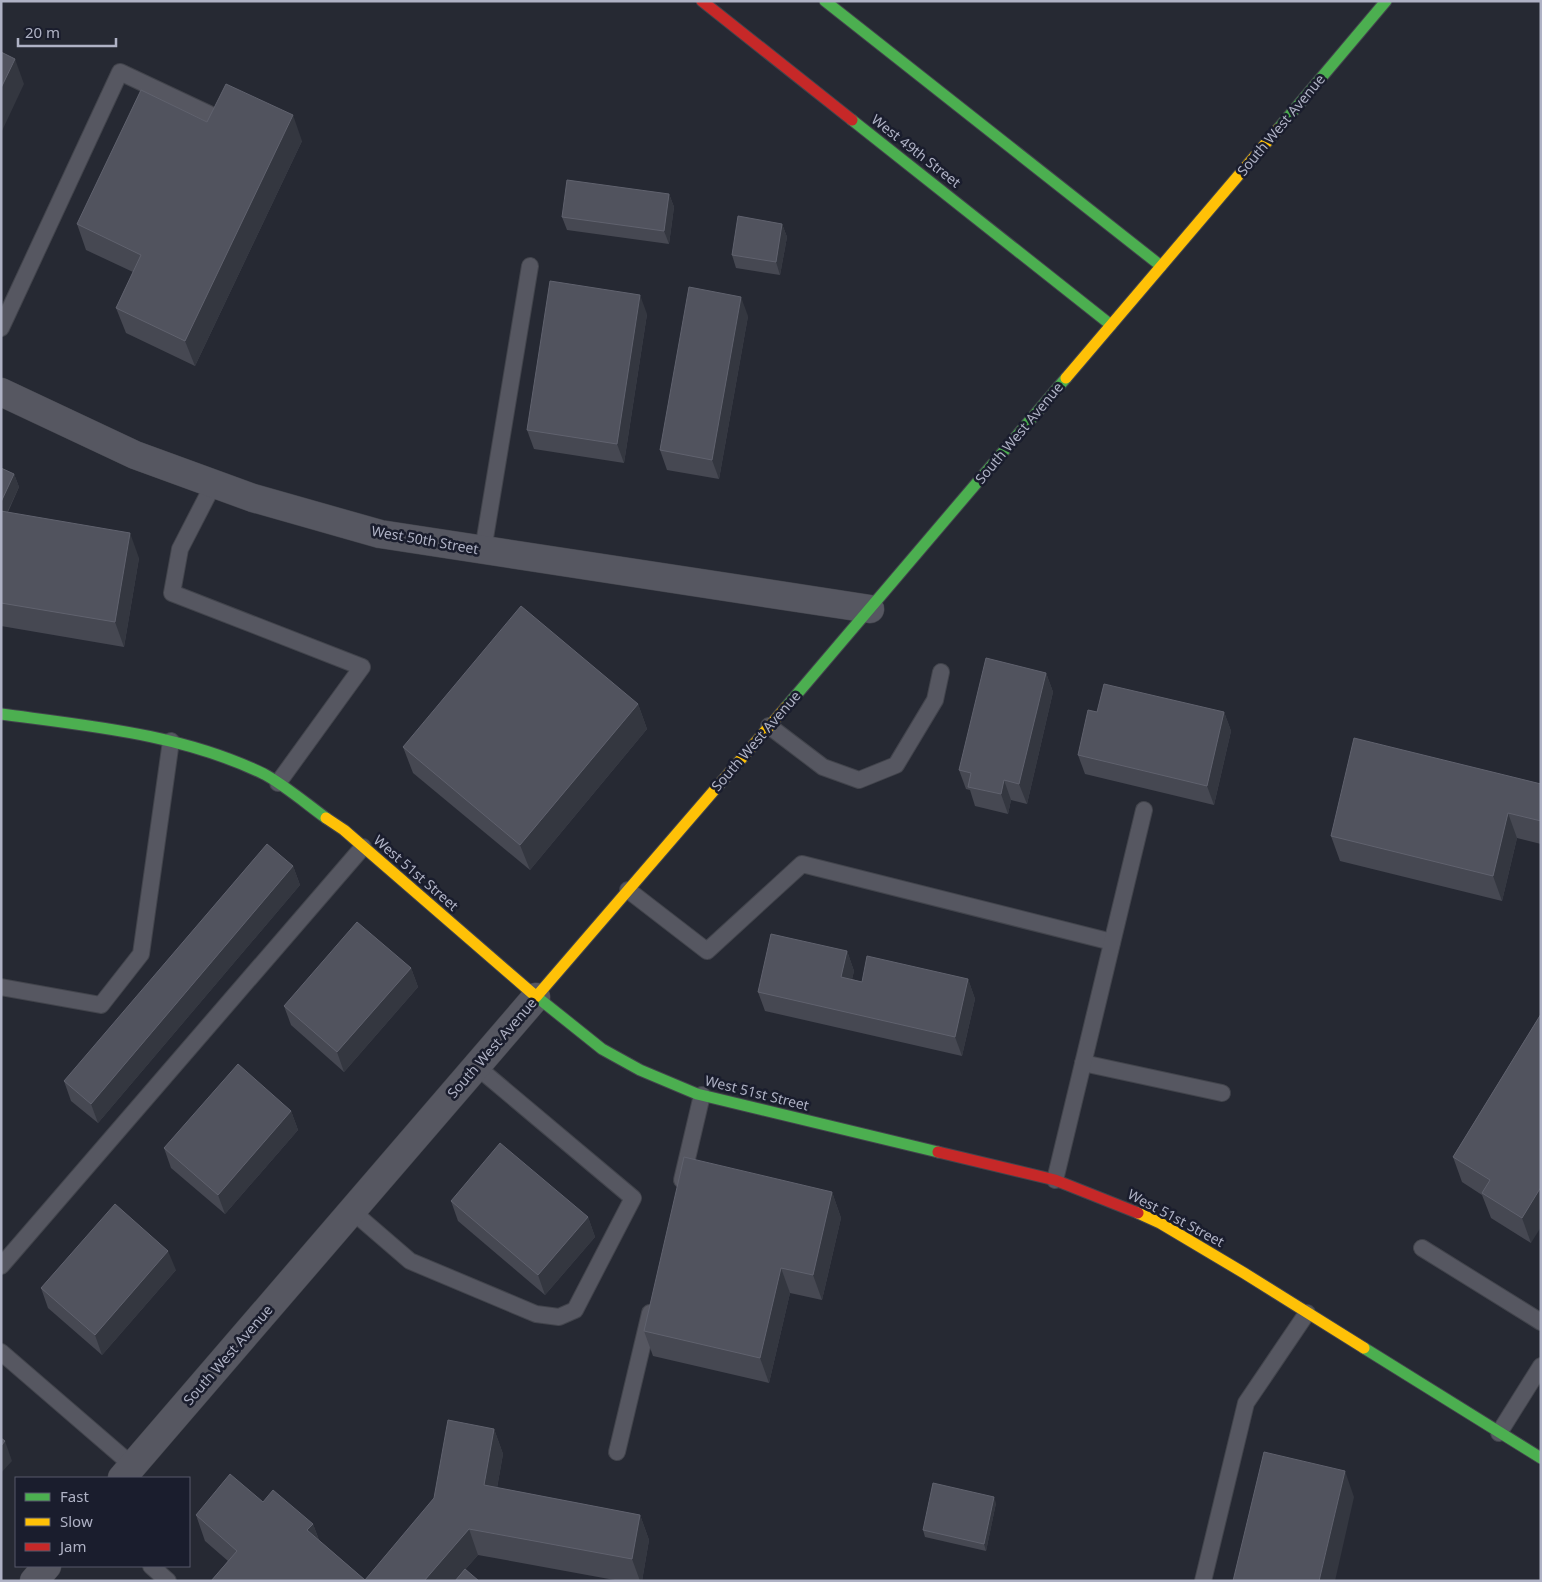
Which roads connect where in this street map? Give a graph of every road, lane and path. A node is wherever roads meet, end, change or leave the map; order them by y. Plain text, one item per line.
1 (702, 1) edge
2 (825, 1) edge
3 (1386, 1) edge
4 (209, 114) edge
5 (530, 266) dead end
6 (1161, 266) junction
7 (1111, 325) junction
8 (1, 328) edge
9 (1, 392) edge
10 (214, 483) junction
11 (482, 550) junction
12 (870, 609) junction
13 (941, 672) dead end
14 (1, 714) edge
15 (769, 726) junction
16 (171, 740) junction
17 (278, 783) junction
18 (1144, 810) dead end
19 (363, 847) junction
20 (628, 890) junction
21 (1112, 942) junction
22 (1, 987) edge
23 (536, 997) junction
24 (1083, 1064) junction
25 (476, 1066) junction
26 (1222, 1093) dead end
27 (702, 1095) junction
28 (1055, 1180) junction
29 (679, 1192) edge
30 (352, 1211) junction
31 (1422, 1248) dead end
32 (1, 1266) edge
33 (654, 1298) edge
34 (1307, 1313) junction
35 (1541, 1322) edge
36 (1, 1352) edge
37 (1541, 1366) edge
38 (1499, 1433) junction
39 (617, 1452) dead end
40 (1541, 1458) edge
41 (128, 1472) edge
42 (46, 1567) edge
43 (151, 1567) edge
44 (34, 1581) edge
45 (168, 1581) edge
46 (1203, 1581) edge

1 - 7 street, West 49th Street
2 - 6 street
3 - 6 street, South West Avenue
4 - 8 lane
5 - 11 lane
6 - 7 street, South West Avenue
7 - 12 street, South West Avenue
9 - 10 street, West 50th Street
10 - 11 street, West 50th Street
10 - 17 lane
11 - 12 street, West 50th Street
12 - 15 street, South West Avenue
13 - 15 lane
14 - 16 street, West 51st Street
15 - 20 street, South West Avenue
16 - 17 street, West 51st Street
16 - 22 lane
17 - 19 street, West 51st Street
18 - 21 lane
19 - 23 street, West 51st Street
19 - 32 lane
20 - 21 lane
20 - 23 street, South West Avenue
21 - 24 lane
23 - 25 street, South West Avenue
23 - 27 street, West 51st Street
24 - 26 lane
24 - 28 lane
25 - 30 street, South West Avenue
25 - 30 lane
27 - 28 street, West 51st Street
27 - 29 lane
28 - 34 street, West 51st Street
30 - 41 street, South West Avenue
31 - 35 lane
33 - 39 lane
34 - 38 street, West 51st Street
34 - 46 lane
36 - 41 lane
37 - 38 lane
38 - 40 street, West 51st Street
42 - 44 street
43 - 45 lane

